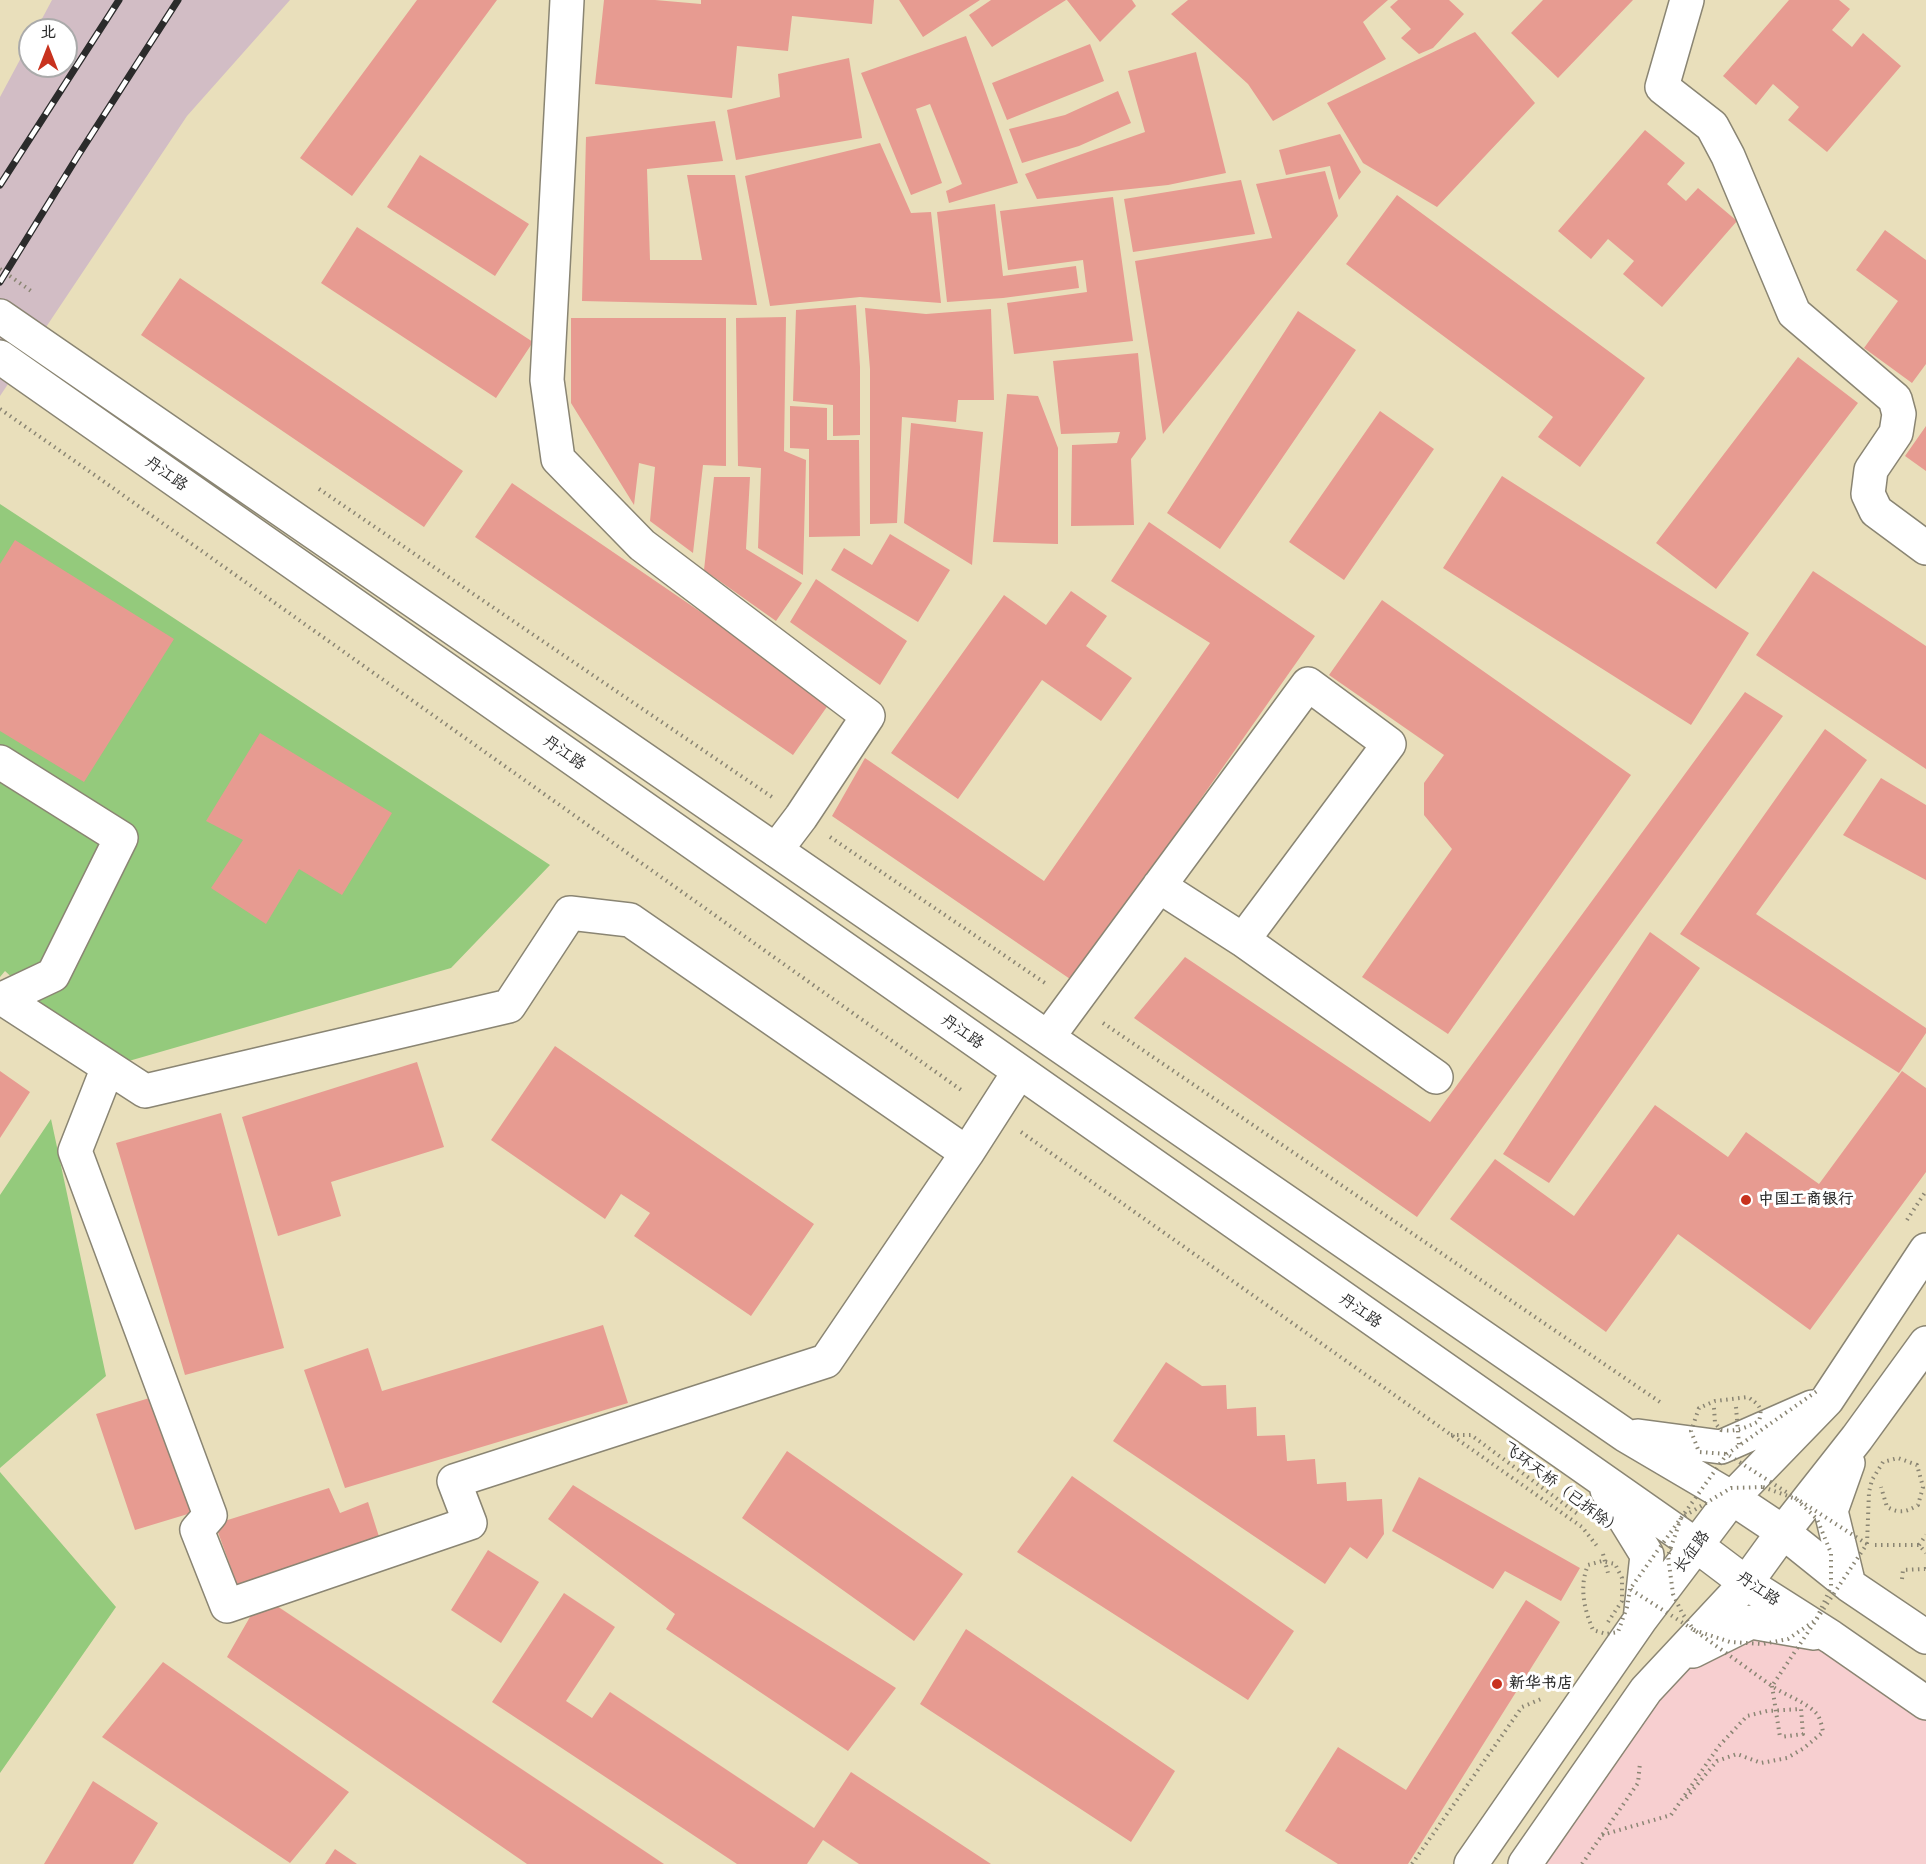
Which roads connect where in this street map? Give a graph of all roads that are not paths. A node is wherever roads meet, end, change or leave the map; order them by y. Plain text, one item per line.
1 (567, 0) edge
2 (1687, 0) edge
3 (0, 316) edge
4 (0, 357) edge
5 (1926, 548) edge
6 (0, 762) edge
7 (776, 850) junction
8 (1159, 886) junction
9 (1243, 940) junction
10 (1, 999) edge
11 (1048, 1037) junction
12 (108, 1067) junction
13 (1019, 1072) junction
14 (1436, 1077) dead end
15 (967, 1153) junction
16 (1926, 1250) edge
17 (1926, 1343) edge
18 (1822, 1396) junction
19 (1625, 1435) junction
20 (1857, 1438) junction
21 (1599, 1479) junction
22 (1732, 1498) junction
23 (1783, 1532) junction
24 (1697, 1546) junction
25 (1746, 1583) junction
26 (1849, 1585) junction
27 (1641, 1620) junction
28 (1823, 1628) junction
29 (1926, 1637) edge
30 (1676, 1660) junction
31 (1926, 1703) edge
32 (1471, 1864) edge
33 (1526, 1864) edge

1 - 7 main road
2 - 5 main road
3 - 7 main road
4 - 13 main road, 丹江路
6 - 10 main road
7 - 11 main road
8 - 9 main road
8 - 9 main road
8 - 11 main road
9 - 14 main road
10 - 12 main road
11 - 19 main road
12 - 15 main road
12 - 15 main road
13 - 15 main road
13 - 21 main road, 丹江路
16 - 18 main road, 长征路
17 - 20 main road
18 - 19 main road
18 - 22 main road, 长征路
19 - 22 main road
20 - 23 main road
20 - 26 main road
21 - 24 main road, 丹江路
21 - 27 main road
22 - 23 main road
22 - 24 main road, 长征路
23 - 25 main road
23 - 26 main road
24 - 25 main road, 丹江路
24 - 27 main road, 长征路
25 - 28 main road, 丹江路
25 - 30 main road
26 - 29 main road
27 - 32 main road, 长征路
28 - 30 main road
28 - 31 main road, 丹江路
30 - 33 main road

